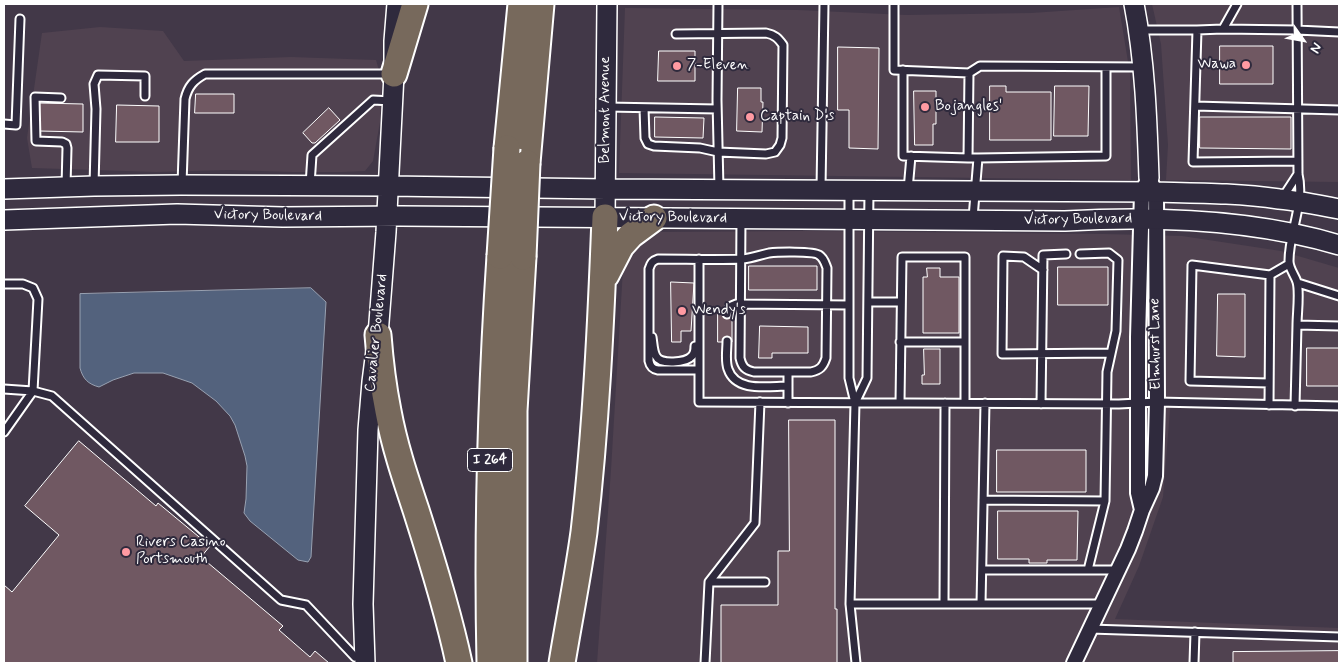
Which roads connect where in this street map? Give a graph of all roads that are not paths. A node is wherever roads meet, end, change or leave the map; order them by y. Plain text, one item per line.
1 (396, 4) edge
2 (415, 4) edge
3 (521, 4) edge
4 (541, 4) edge
5 (607, 4) edge
6 (718, 4) edge
7 (824, 4) edge
8 (894, 4) edge
9 (1134, 4) edge
10 (1237, 4) edge
11 (1297, 4) edge
12 (20, 19) dead end
13 (1224, 29) junction
14 (1138, 30) junction
15 (1197, 30) junction
16 (1297, 30) junction
17 (1339, 32) edge
18 (676, 34) dead end
19 (718, 34) junction
20 (1106, 67) junction
21 (1143, 67) junction
22 (903, 70) junction
23 (970, 73) junction
24 (394, 74) junction
25 (145, 96) dead end
26 (61, 98) dead end
27 (393, 101) junction
28 (1195, 106) junction
29 (606, 107) junction
30 (644, 108) junction
31 (717, 109) junction
32 (1297, 109) junction
33 (1339, 110) edge
34 (4, 124) edge
35 (718, 152) junction
36 (911, 156) junction
37 (968, 158) junction
38 (978, 158) junction
39 (1298, 161) junction
40 (1298, 174) junction
41 (182, 185) junction
42 (94, 186) junction
43 (310, 186) junction
44 (389, 186) junction
45 (66, 187) junction
46 (1149, 187) junction
47 (4, 189) edge
48 (606, 189) junction
49 (719, 189) junction
50 (821, 190) junction
51 (850, 190) junction
52 (869, 190) junction
53 (908, 190) junction
54 (975, 192) junction
55 (1290, 200) junction
56 (1339, 209) edge
57 (387, 216) junction
58 (605, 217) junction
59 (654, 218) junction
60 (741, 219) junction
61 (849, 219) junction
62 (868, 219) junction
63 (1149, 219) junction
64 (4, 220) edge
65 (973, 220) junction
66 (1292, 234) junction
67 (1339, 245) edge
68 (1066, 254) dead end
69 (1080, 254) dead end
70 (511, 256) junction
71 (699, 259) junction
72 (741, 259) junction
73 (1289, 264) junction
74 (1043, 270) junction
75 (1270, 275) junction
76 (603, 282) junction
77 (1298, 283) junction
78 (4, 284) edge
79 (699, 286) junction
80 (1339, 296) edge
81 (868, 302) junction
82 (901, 302) junction
83 (740, 304) junction
84 (826, 305) junction
85 (849, 305) junction
86 (649, 312) junction
87 (727, 314) dead end
88 (1297, 325) junction
89 (1339, 326) edge
90 (378, 335) junction
91 (727, 342) dead end
92 (900, 342) junction
93 (965, 342) junction
94 (1111, 353) junction
95 (1042, 354) junction
96 (699, 370) junction
97 (788, 372) junction
98 (1269, 382) junction
99 (788, 386) junction
100 (4, 389) edge
101 (33, 391) junction
102 (760, 402) junction
103 (1138, 402) junction
104 (1156, 402) junction
105 (788, 403) junction
106 (855, 403) junction
107 (900, 403) junction
108 (945, 403) junction
109 (965, 403) junction
110 (985, 403) junction
111 (1041, 404) junction
112 (1105, 404) junction
113 (1269, 405) junction
114 (1295, 406) junction
115 (1339, 406) edge
116 (4, 432) edge
117 (983, 500) junction
118 (1105, 501) junction
119 (1142, 510) junction
120 (982, 570) junction
121 (1088, 570) junction
122 (1118, 570) junction
123 (709, 582) junction
124 (765, 582) dead end
125 (850, 604) junction
126 (944, 604) junction
127 (981, 604) junction
128 (1102, 604) junction
129 (1090, 629) junction
130 (1195, 632) junction
131 (1339, 637) edge
132 (359, 660) edge
133 (459, 663) edge
134 (490, 663) edge
135 (514, 663) edge
136 (562, 663) edge
137 (705, 663) edge
138 (856, 663) edge
139 (1074, 663) edge
140 (1194, 663) edge

1 - 24 main road, Cavalier Boulevard
2 - 24 highway
3 - 70 highway, I 264, bridge
4 - 70 highway, I 264, bridge
5 - 29 main road, Belmont Avenue
6 - 19 lane
7 - 50 lane
8 - 22 lane
9 - 14 main road, Elmhurst Lane
10 - 13 lane
11 - 16 lane
12 - 34 lane
13 - 15 lane
13 - 16 lane
14 - 15 lane
14 - 21 main road, Elmhurst Lane
15 - 28 lane
16 - 17 lane
16 - 32 lane
18 - 19 lane
19 - 31 lane
19 - 35 lane
20 - 21 lane
20 - 23 lane
20 - 38 lane
21 - 46 main road, Elmhurst Lane
22 - 23 lane
22 - 36 lane
23 - 37 lane
24 - 27 main road, Cavalier Boulevard
24 - 41 lane
25 - 42 lane
26 - 45 lane
27 - 43 lane
27 - 44 main road, Cavalier Boulevard
28 - 32 lane
28 - 39 lane
29 - 30 lane
29 - 48 main road, Belmont Avenue
30 - 31 lane
30 - 35 lane
31 - 35 lane
32 - 33 lane
32 - 39 lane
35 - 49 lane
36 - 37 lane
36 - 53 lane
37 - 38 lane
38 - 54 lane
39 - 40 lane
40 - 55 lane
40 - 55 lane
41 - 42 main road, Victory Boulevard
41 - 43 main road, Victory Boulevard
42 - 45 main road, Victory Boulevard
43 - 44 main road, Victory Boulevard
44 - 48 main road, Victory Boulevard
44 - 57 main road, Cavalier Boulevard
45 - 47 main road, Victory Boulevard
46 - 54 main road, Victory Boulevard
46 - 55 main road, Victory Boulevard
46 - 63 street, Elmhurst Lane
48 - 49 main road, Victory Boulevard
48 - 58 main road, Belmont Avenue
49 - 50 main road, Victory Boulevard
50 - 51 main road, Victory Boulevard
51 - 52 main road, Victory Boulevard
51 - 61 lane
52 - 53 main road, Victory Boulevard
52 - 62 lane
53 - 54 main road, Victory Boulevard
54 - 65 lane
55 - 56 main road, Victory Boulevard
55 - 66 lane
57 - 58 main road, Victory Boulevard
57 - 64 main road, Victory Boulevard
57 - 90 main road, Cavalier Boulevard
58 - 59 main road, Victory Boulevard
58 - 76 highway
59 - 60 main road, Victory Boulevard
59 - 76 highway
60 - 61 main road, Victory Boulevard
60 - 72 lane
61 - 62 main road, Victory Boulevard
61 - 85 lane
62 - 65 main road, Victory Boulevard
62 - 81 lane
63 - 65 main road, Victory Boulevard
63 - 66 main road, Victory Boulevard
63 - 103 street, Elmhurst Lane
63 - 104 street, Elmhurst Lane
66 - 67 main road, Victory Boulevard
66 - 73 lane
68 - 74 lane
69 - 94 lane
70 - 134 highway, I 264
70 - 135 highway, I 264
71 - 72 lane
71 - 79 lane
71 - 86 lane
72 - 83 lane
72 - 84 lane
73 - 75 lane
73 - 77 lane
74 - 95 lane
74 - 95 lane
75 - 98 lane
75 - 98 lane
76 - 136 highway
77 - 80 lane
77 - 88 lane
78 - 101 lane
79 - 86 lane
79 - 96 lane
81 - 82 lane
81 - 106 lane
82 - 92 lane
82 - 93 lane
83 - 84 lane
83 - 87 lane
83 - 97 lane
84 - 85 lane
84 - 97 lane
85 - 106 lane
86 - 96 lane
88 - 89 lane
88 - 114 lane
90 - 132 main road, Cavalier Boulevard
90 - 133 highway
91 - 99 lane
92 - 93 lane
92 - 107 lane
93 - 109 lane
94 - 95 lane
94 - 112 lane
95 - 111 lane
96 - 102 lane
97 - 99 lane
98 - 113 lane
99 - 105 lane
100 - 101 lane
101 - 116 lane
101 - 132 lane
102 - 105 lane
102 - 123 lane
103 - 104 lane
103 - 112 lane
103 - 119 street, Elmhurst Lane
104 - 113 lane
104 - 119 street, Elmhurst Lane
105 - 106 lane
106 - 107 lane
106 - 125 lane
107 - 108 lane
108 - 109 lane
108 - 126 lane
109 - 110 lane
110 - 111 lane
110 - 117 lane
111 - 112 lane
112 - 118 lane
113 - 114 lane
114 - 115 lane
117 - 118 lane
117 - 120 lane
118 - 121 lane
119 - 122 street, Elmhurst Lane
120 - 121 lane
120 - 127 lane
121 - 122 lane
122 - 128 street, Elmhurst Lane
123 - 124 lane
123 - 137 lane
125 - 126 lane
125 - 138 lane
126 - 127 lane
127 - 128 lane
128 - 129 street, Elmhurst Lane
129 - 130 lane
129 - 139 street, Elmhurst Lane
130 - 131 lane
130 - 140 lane

